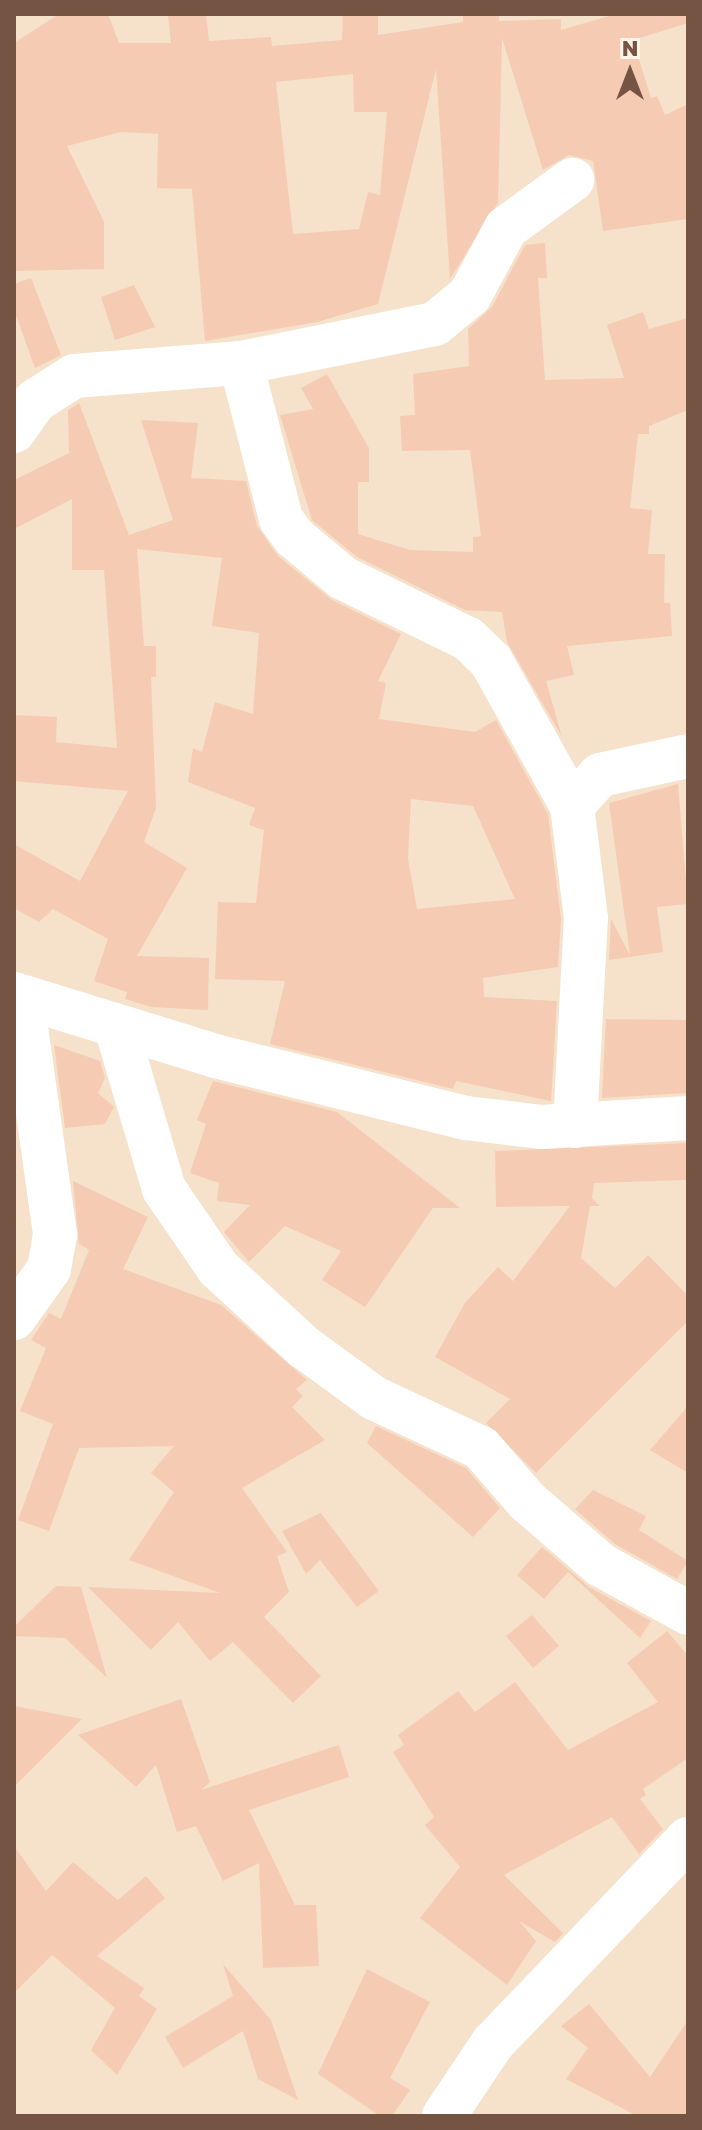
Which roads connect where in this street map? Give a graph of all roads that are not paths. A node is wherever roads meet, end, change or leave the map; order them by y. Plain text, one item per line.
1 (572, 180) dead end
2 (241, 363) junction
3 (14, 431) edge
4 (688, 756) edge
5 (572, 806) junction
6 (18, 996) edge
7 (116, 1027) junction
8 (688, 1118) edge
9 (575, 1126) junction
10 (14, 1318) edge
11 (688, 1613) edge
12 (688, 1839) edge
13 (444, 2116) edge

1 - 2 street
2 - 3 street
2 - 5 street
4 - 5 street
5 - 9 street
6 - 7 street
6 - 10 street
7 - 9 street
7 - 11 street
8 - 9 street
12 - 13 street

